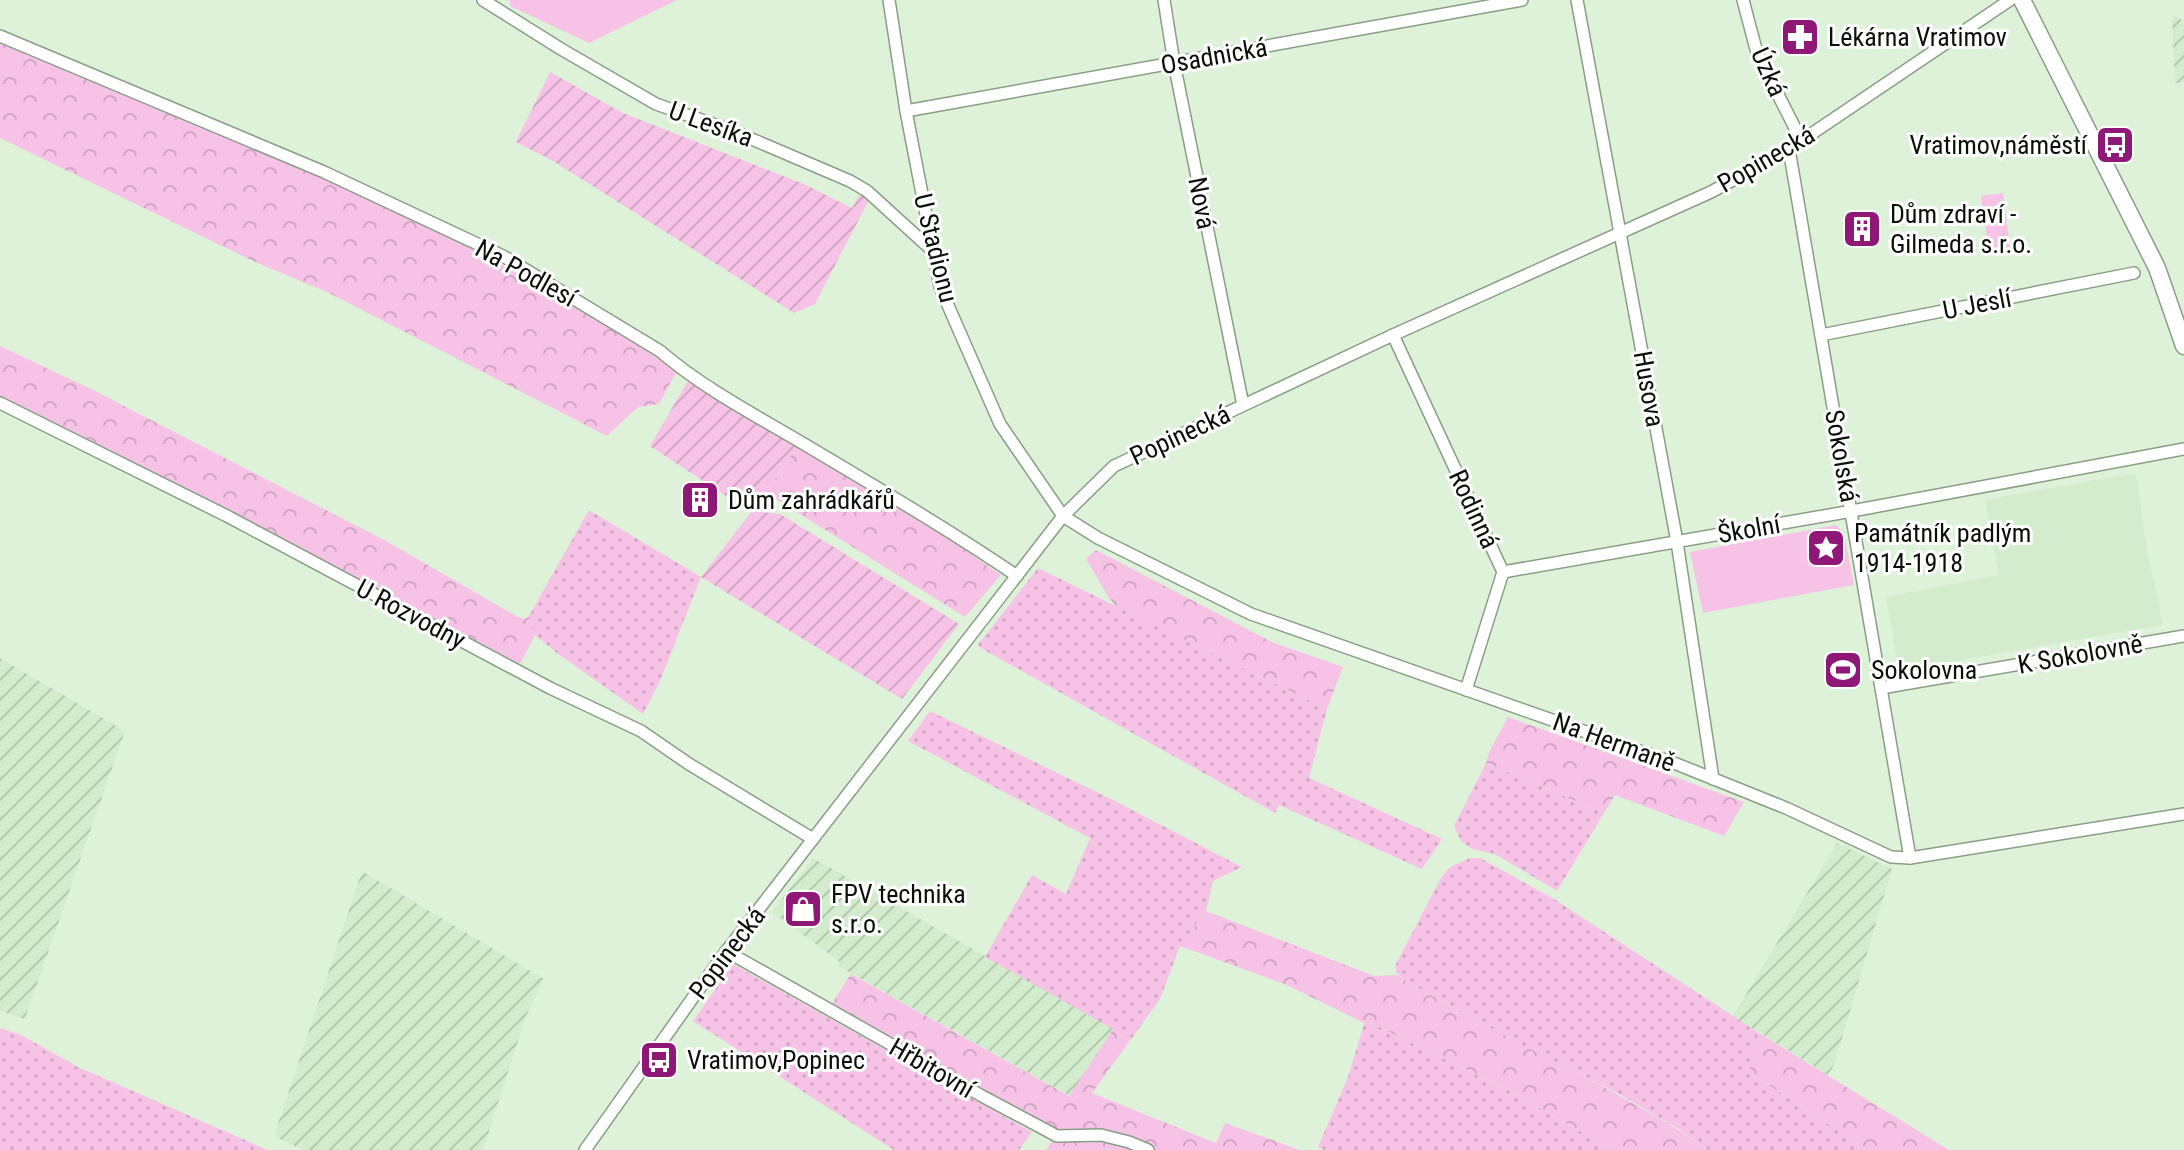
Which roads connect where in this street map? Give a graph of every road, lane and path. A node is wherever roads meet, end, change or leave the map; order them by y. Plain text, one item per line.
1 (483, 0) edge
2 (889, 0) edge
3 (1164, 0) edge
4 (1522, 0) edge
5 (1577, 0) edge
6 (1743, 0) edge
7 (2010, 0) edge
8 (2022, 0) edge
9 (0, 36) edge
10 (1174, 63) junction
11 (906, 111) junction
12 (1801, 140) junction
13 (1789, 149) junction
14 (1621, 232) junction
15 (934, 252) junction
16 (2134, 273) dead end
17 (1393, 335) junction
18 (1821, 335) junction
19 (2184, 346) edge
20 (0, 403) edge
21 (1243, 405) junction
22 (2184, 449) edge
23 (1852, 511) junction
24 (1063, 516) junction
25 (1677, 542) junction
26 (1503, 572) junction
27 (1017, 576) junction
28 (2184, 636) edge
29 (1881, 688) junction
30 (1466, 690) junction
31 (1713, 779) junction
32 (2184, 814) edge
33 (813, 839) junction
34 (1910, 858) junction
35 (726, 951) junction
36 (585, 1150) edge
37 (1148, 1150) edge

1 - 15 street, U Lesíka
2 - 11 street, U Stadionu
3 - 10 street, Nová
4 - 10 street, Osadnická
5 - 14 street, Husova
6 - 12 street, Úzká
7 - 12 street, Popinecká
8 - 19 main road
9 - 27 street, Na Podlesí
10 - 11 street, Osadnická
10 - 21 street, Nová
11 - 15 street, U Stadionu
12 - 13 street, Popinecká
13 - 14 street, Popinecká
13 - 18 street, Sokolská
14 - 17 street, Popinecká
14 - 25 street, Husova
15 - 24 street, U Stadionu
16 - 18 street, U Jeslí
17 - 21 street, Popinecká
17 - 26 street, Rodinná
18 - 23 street, Sokolská
20 - 33 street, U Rozvodny
21 - 24 street, Popinecká
22 - 23 street, Školní
23 - 25 street, Školní
23 - 29 street, Sokolská
24 - 27 street, Popinecká
24 - 30 street, Na Hermaně
25 - 26 street, Školní
25 - 31 street, Husova
26 - 30 street, Rodinná
27 - 33 street, Popinecká
28 - 29 street, K Sokolovně
29 - 34 street, Sokolská
30 - 31 street, Na Hermaně
31 - 34 street, Na Hermaně
32 - 34 street, Na Hermaně
33 - 35 street, Popinecká
35 - 36 street, Popinecká
35 - 37 street, Hřbitovní

